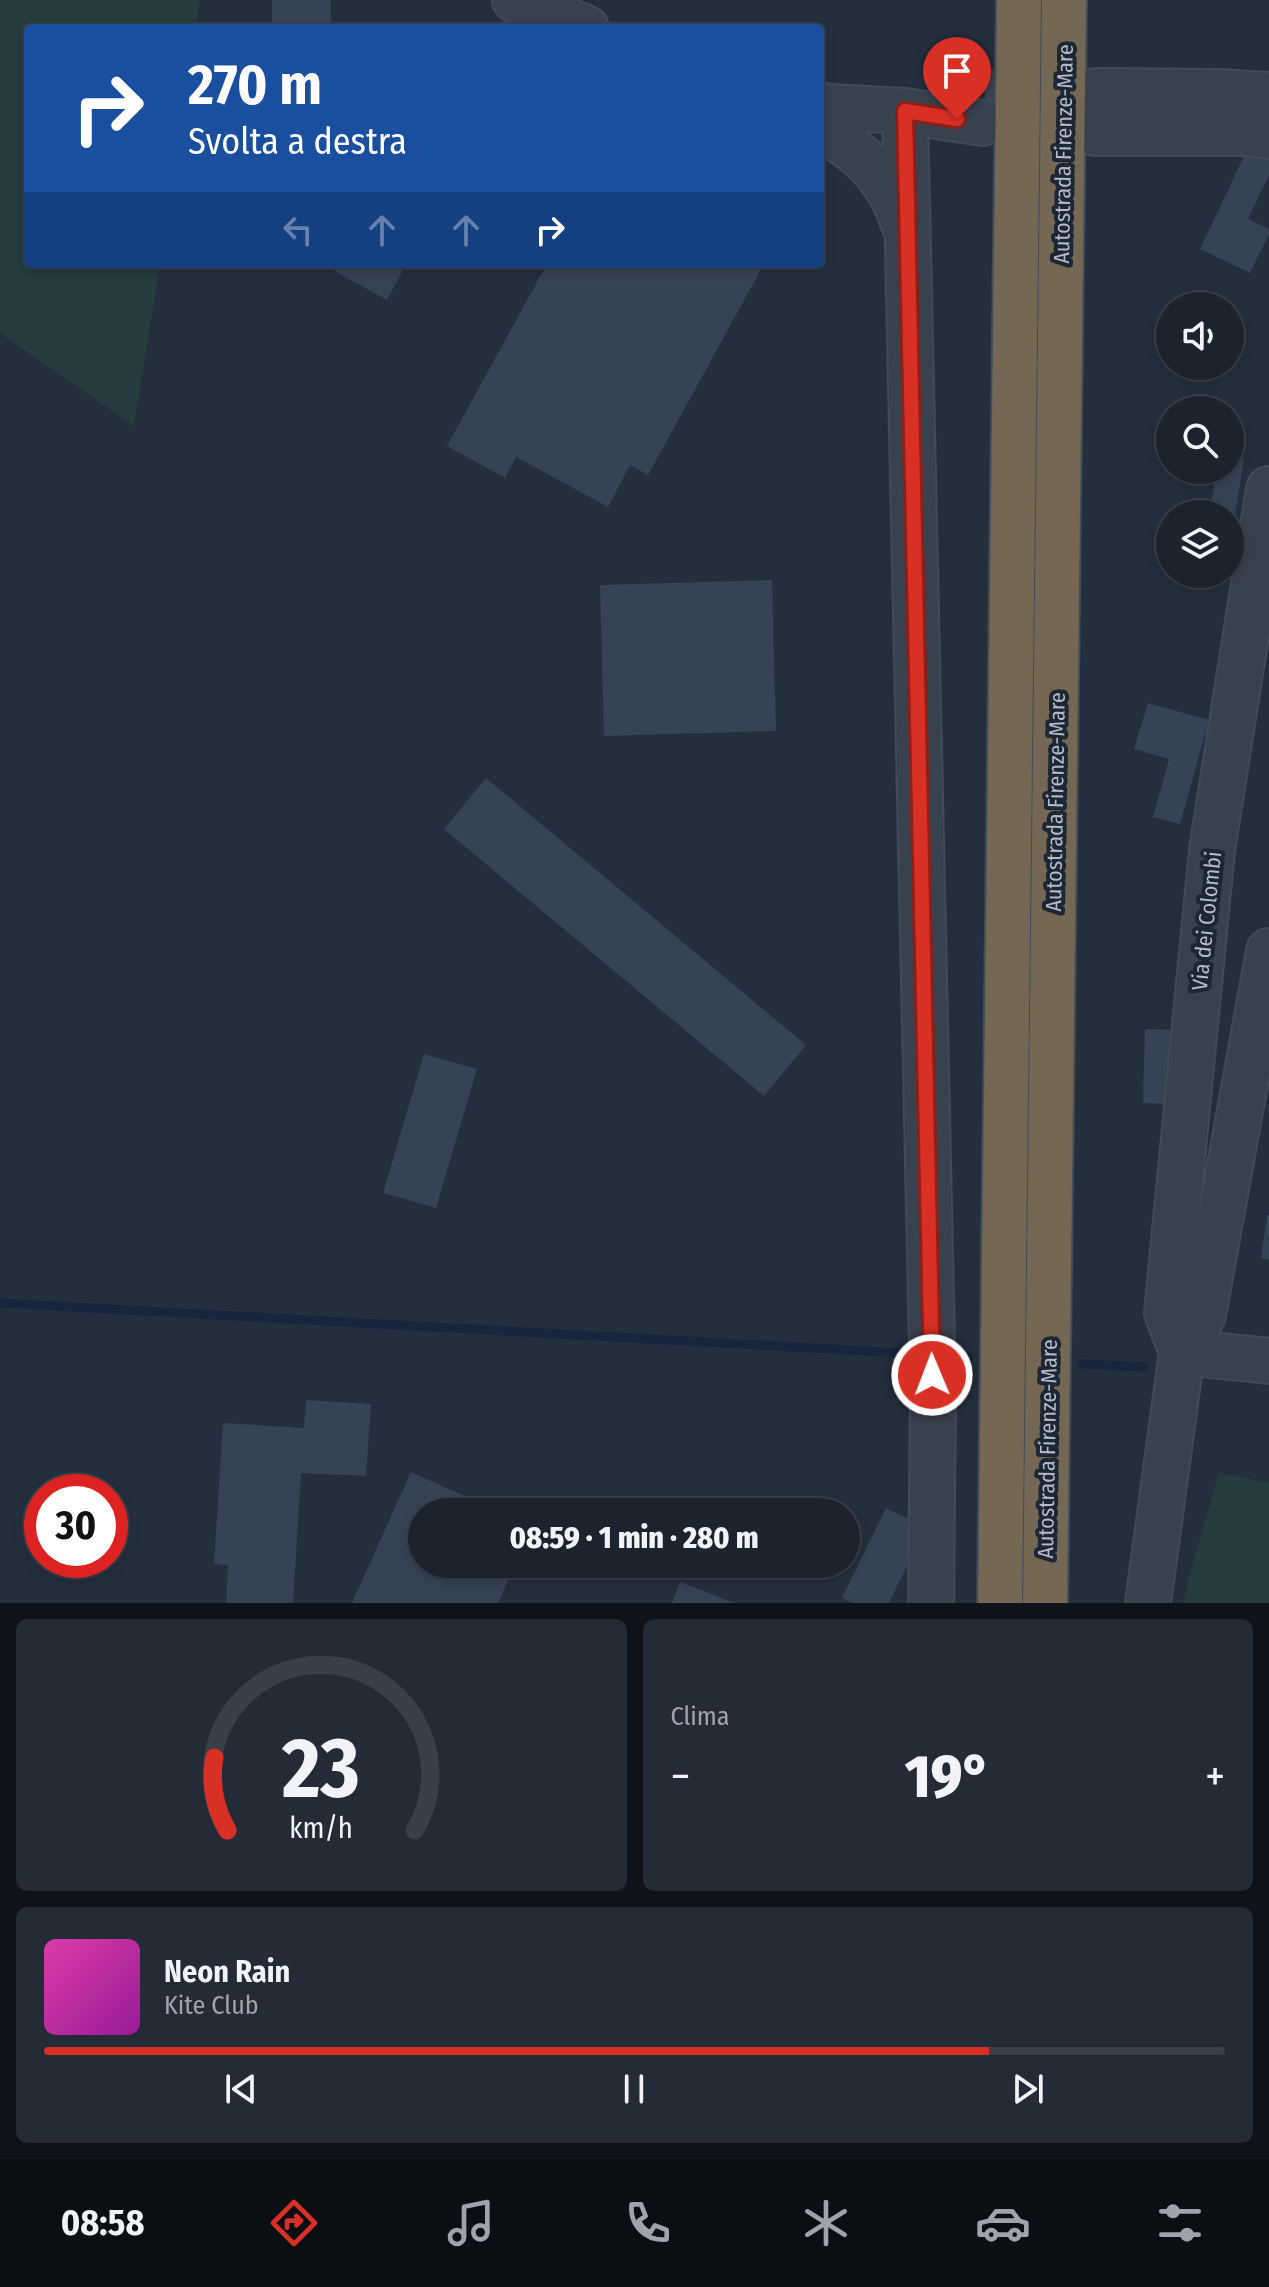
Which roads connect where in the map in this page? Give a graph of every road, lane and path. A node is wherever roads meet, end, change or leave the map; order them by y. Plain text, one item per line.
1 (515, 0) edge
2 (1019, 0) edge
3 (1064, 0) edge
4 (576, 24) edge
5 (1269, 95) edge
6 (824, 106) edge
7 (984, 107) tunnel mouth
8 (905, 111) junction
9 (824, 133) edge
10 (1269, 136) edge
11 (909, 235) junction
12 (1269, 489) edge
13 (1269, 951) edge
14 (1182, 1352) junction
15 (1269, 1361) edge
16 (931, 1603) edge
17 (1000, 1603) edge
18 (1045, 1603) edge
19 (1148, 1603) edge

1 - 4 street
2 - 17 highway, Autostrada Firenze-Mare
3 - 18 highway, Autostrada Firenze-Mare
5 - 10 street
6 - 8 street
7 - 8 street
8 - 11 street
9 - 11 street
11 - 16 street
12 - 14 street, Via dei Colombi
13 - 14 street, Via dei Colombi
14 - 15 street
14 - 19 street, Via dei Colombi

